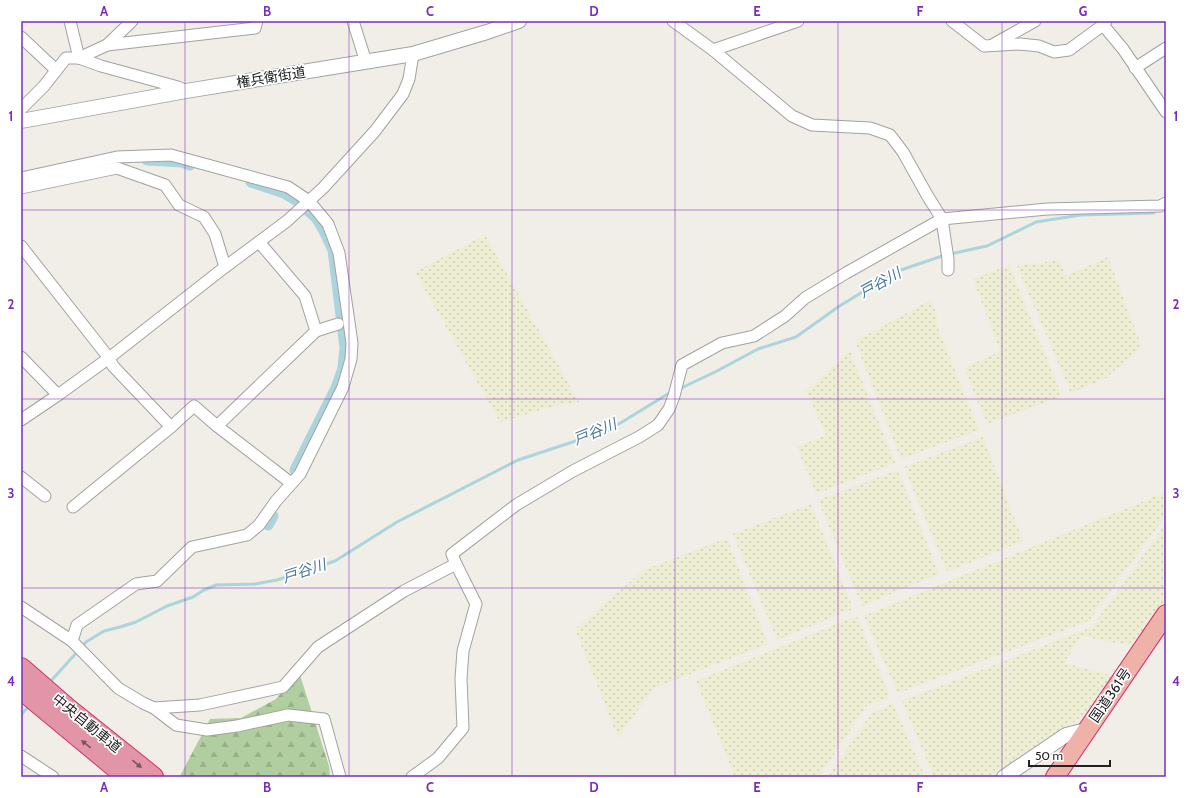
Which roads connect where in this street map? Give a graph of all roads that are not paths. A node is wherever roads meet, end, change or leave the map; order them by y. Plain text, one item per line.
1 (70, 21) edge
2 (132, 21) edge
3 (257, 21) edge
4 (353, 21) edge
5 (519, 21) edge
6 (673, 21) edge
7 (798, 21) edge
8 (952, 21) edge
9 (1035, 21) edge
10 (1104, 22) edge
11 (21, 37) edge
12 (107, 46) junction
13 (992, 46) junction
14 (1166, 48) edge
15 (714, 50) junction
16 (413, 54) junction
17 (79, 58) junction
18 (366, 62) junction
19 (1135, 68) junction
20 (56, 70) junction
21 (186, 91) junction
22 (21, 109) edge
23 (1166, 112) edge
24 (21, 121) edge
25 (21, 178) edge
26 (21, 188) edge
27 (308, 202) junction
28 (1164, 207) edge
29 (942, 218) junction
30 (259, 242) junction
31 (21, 246) edge
32 (948, 265) dead end
33 (225, 268) junction
34 (338, 324) dead end
35 (316, 331) junction
36 (21, 357) edge
37 (109, 358) junction
38 (58, 396) junction
39 (21, 420) edge
40 (217, 426) junction
41 (171, 427) junction
42 (21, 477) edge
43 (291, 483) junction
44 (45, 496) dead end
45 (73, 507) dead end
46 (456, 564) junction
47 (21, 607) edge
48 (1166, 614) edge
49 (74, 642) junction
50 (21, 668) edge
51 (21, 689) edge
52 (154, 708) junction
53 (1086, 730) junction
54 (21, 756) edge
55 (53, 777) edge
56 (127, 777) edge
57 (153, 777) edge
58 (340, 777) edge
59 (412, 777) edge
60 (1004, 777) edge
61 (1055, 777) edge

1 - 17 street
2 - 12 street
3 - 12 street
4 - 18 street
5 - 16 street, 権兵衛街道
6 - 15 street
7 - 15 street
8 - 13 street
9 - 13 street
10 - 13 street
10 - 19 street
11 - 20 street
12 - 17 street
14 - 19 street
15 - 29 street
16 - 18 street, 権兵衛街道
16 - 27 street
17 - 20 street
17 - 21 street
18 - 21 street, 権兵衛街道
19 - 23 street
20 - 22 street
21 - 24 street, 権兵衛街道
25 - 27 street
26 - 33 street
27 - 30 street
27 - 43 street
28 - 29 street
29 - 32 street
29 - 46 street
30 - 33 street
30 - 35 street
31 - 37 street
33 - 37 street
34 - 35 street
35 - 40 street
36 - 38 street
37 - 38 street
37 - 41 street
38 - 39 street
40 - 41 street
40 - 43 street
41 - 45 street
42 - 44 street
43 - 49 street
46 - 52 street
46 - 59 street
47 - 49 street
48 - 53 highway, 国道361号
49 - 52 street
50 -> 57 highway, 中央自動車道
56 -> 51 highway, 中央自動車道
52 - 58 street
53 - 60 street
53 - 61 highway, 国道361号
54 - 55 street

